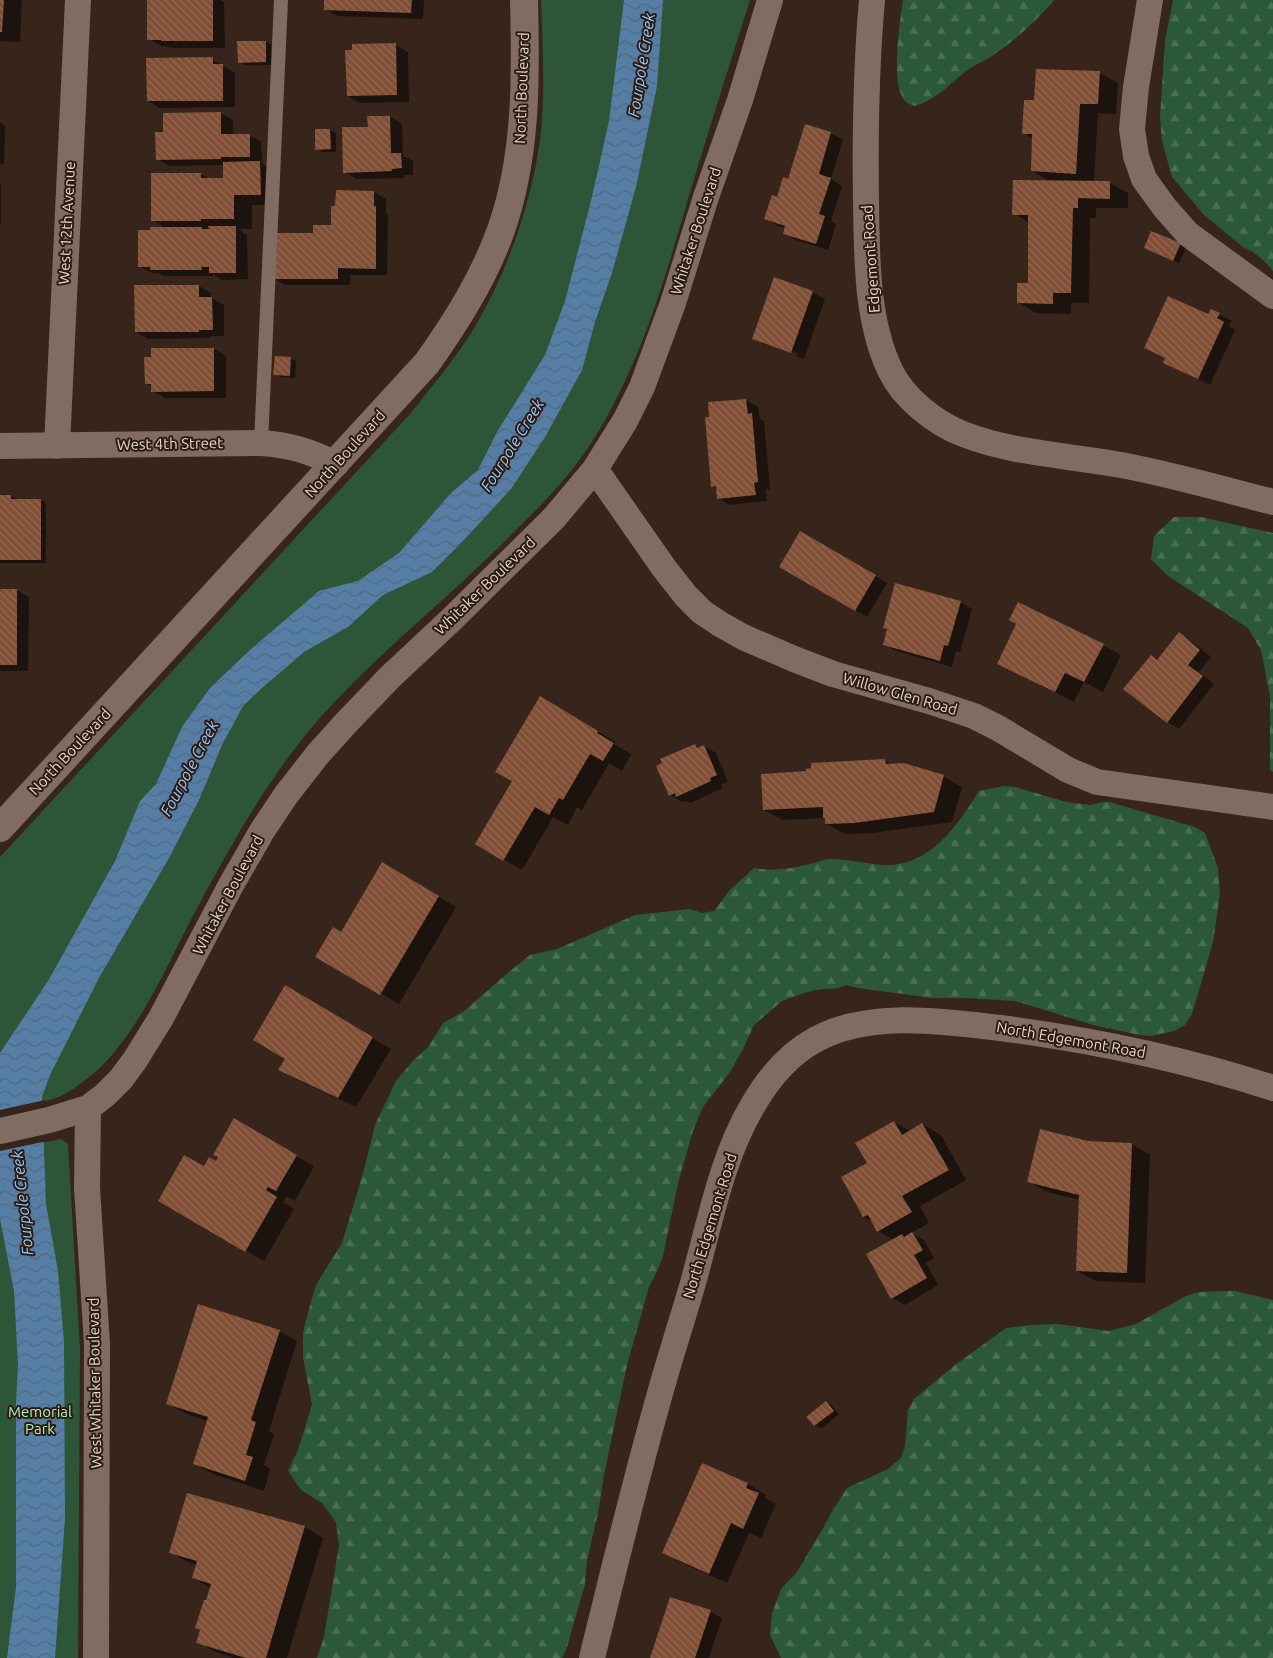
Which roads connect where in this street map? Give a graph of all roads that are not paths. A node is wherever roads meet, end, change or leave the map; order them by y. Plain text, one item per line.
1 (78, 0) edge
2 (281, 0) edge
3 (524, 0) edge
4 (770, 0) edge
5 (872, 0) edge
6 (1150, 0) edge
7 (1273, 296) edge
8 (261, 443) junction
9 (0, 446) edge
10 (57, 446) junction
11 (336, 464) junction
12 (595, 469) junction
13 (1273, 502) edge
14 (1273, 808) edge
15 (0, 828) edge
16 (1273, 1088) edge
17 (88, 1108) junction
18 (0, 1131) edge
19 (96, 1658) edge
20 (592, 1658) edge

1 - 10 street, West 12th Avenue
2 - 8 lane
3 - 11 street, North Boulevard
4 - 12 street, Whitaker Boulevard
5 - 13 street, Edgemont Road
6 - 7 street
8 - 10 street, West 4th Street
8 - 11 street, West 4th Street
9 - 10 street, West 4th Street
11 - 15 street, North Boulevard
12 - 14 street, Willow Glen Road
12 - 17 street, Whitaker Boulevard
16 - 20 street, North Edgemont Road
17 - 18 street
17 - 19 street, West Whitaker Boulevard

